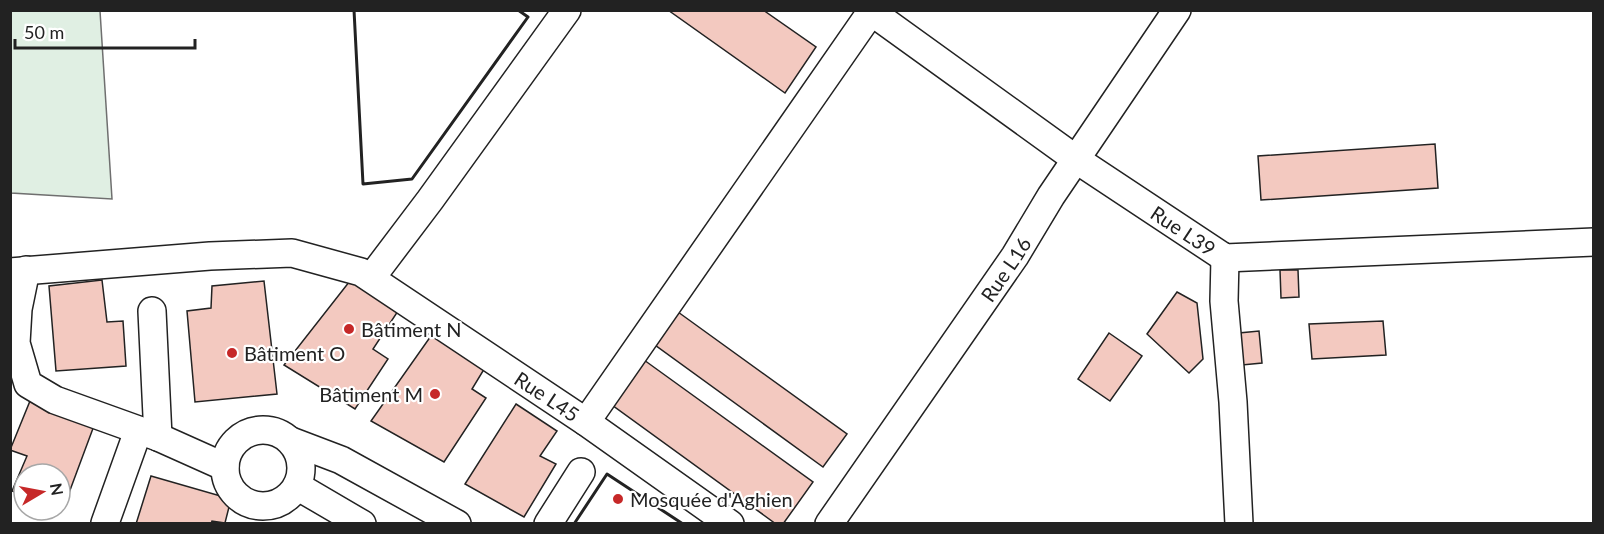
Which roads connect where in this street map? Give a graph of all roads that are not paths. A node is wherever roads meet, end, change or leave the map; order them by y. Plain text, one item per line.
1 (567, 10) edge
2 (1178, 10) edge
3 (870, 11) edge
4 (1077, 160) junction
5 (1593, 242) edge
6 (1225, 258) junction
7 (18, 271) edge
8 (366, 275) junction
9 (152, 311) dead end
10 (586, 422) junction
11 (148, 434) junction
12 (291, 441) junction
13 (225, 466) junction
14 (581, 472) dead end
15 (297, 486) junction
16 (105, 523) edge
17 (363, 524) edge
18 (457, 524) edge
19 (548, 524) edge
20 (730, 524) edge
21 (829, 524) edge
22 (1239, 524) edge

1 - 8 street
2 - 4 street, Rue L16
3 - 4 street, Rue L39
3 - 10 street
4 - 6 street, Rue L39
4 - 21 street, Rue L16
5 - 6 street, Rue L39
6 - 22 street
7 - 8 street, Rue L45
7 - 11 street
8 - 10 street, Rue L45
9 - 11 street
10 - 20 street, Rue L45
11 - 13 street
11 - 16 street
12 - 13 street
12 - 15 street
12 - 18 street
13 - 15 street
14 - 19 street
15 - 17 street

